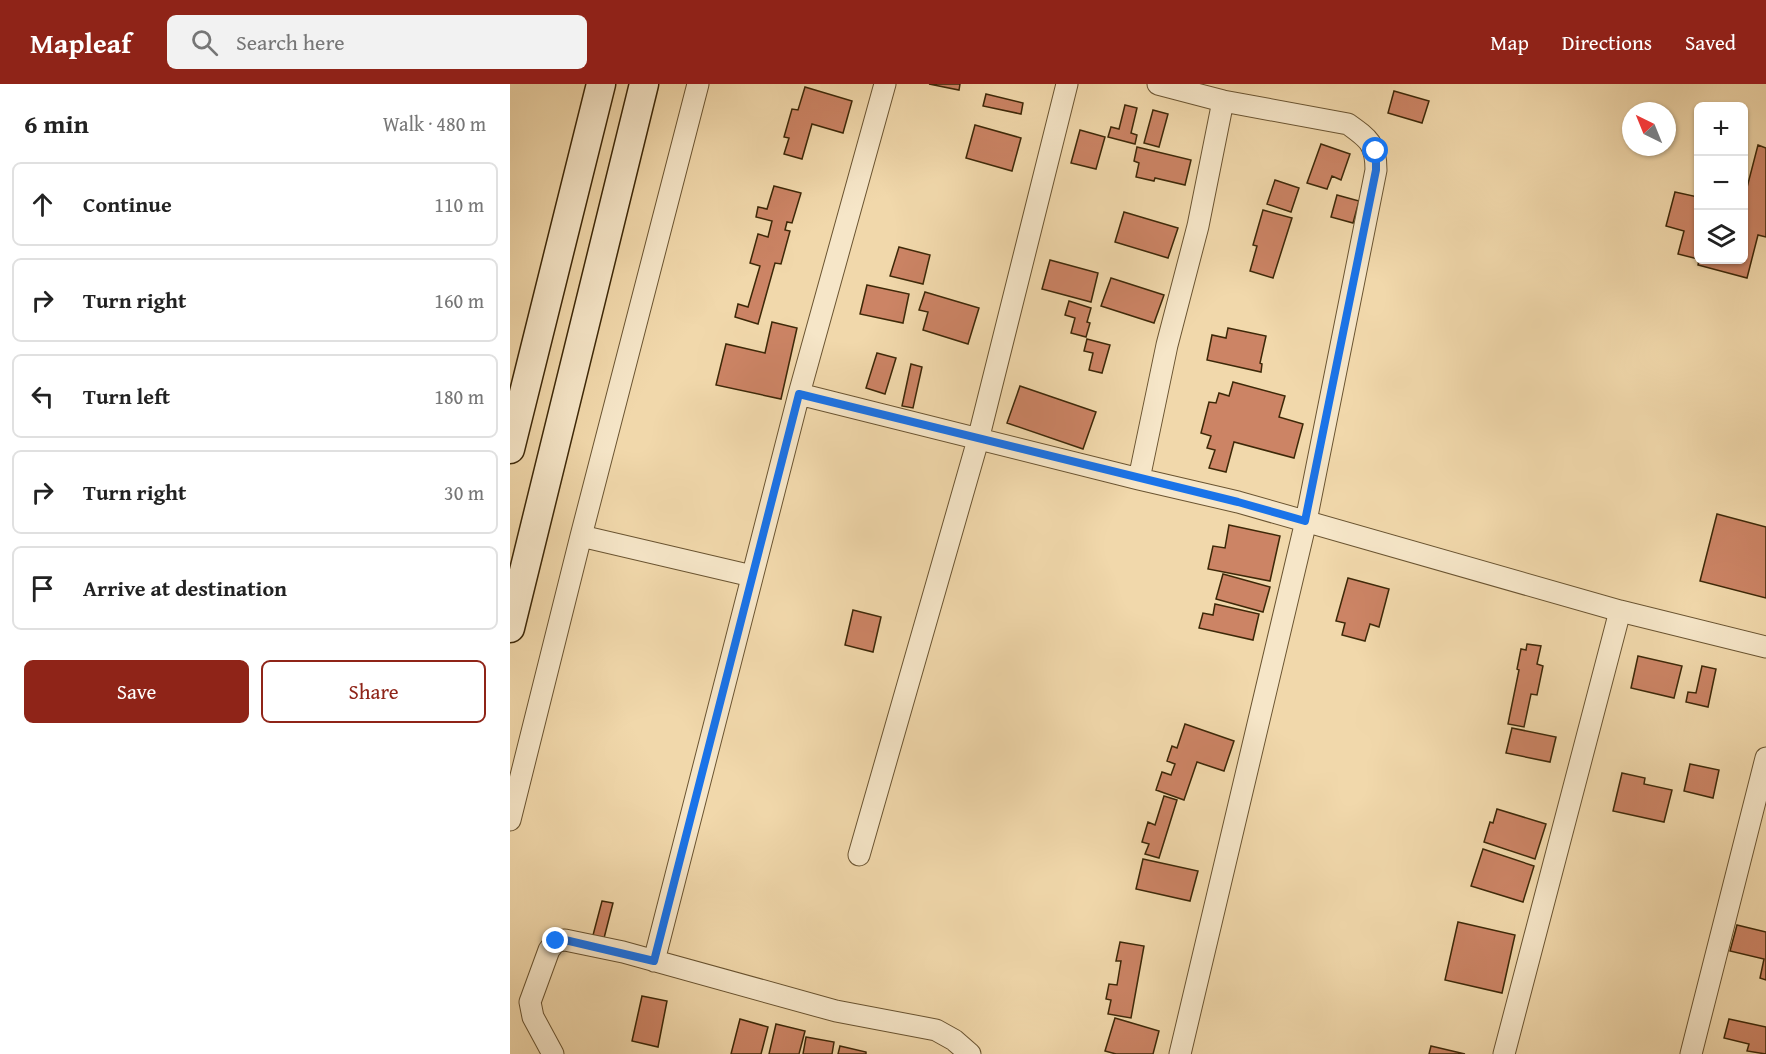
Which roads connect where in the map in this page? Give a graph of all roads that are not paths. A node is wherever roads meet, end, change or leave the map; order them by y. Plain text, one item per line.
1 (601, 84) edge
2 (644, 84) edge
3 (698, 84) edge
4 (885, 84) edge
5 (1067, 84) edge
6 (1158, 84) edge
7 (1222, 101) junction
8 (799, 394) junction
9 (978, 440) junction
10 (510, 449) edge
11 (1139, 479) junction
12 (1305, 521) junction
13 (580, 536) junction
14 (752, 576) junction
15 (1620, 611) junction
16 (510, 628) edge
17 (1766, 647) edge
18 (1766, 758) edge
19 (510, 820) edge
20 (860, 855) dead end
21 (654, 961) junction
22 (553, 1054) edge
23 (970, 1054) edge
24 (1180, 1054) edge
25 (1504, 1054) edge
26 (1691, 1054) edge

1 - 10 street
2 - 16 street
3 - 13 street
4 - 8 street
5 - 9 street
6 - 7 street
7 - 11 street
7 - 12 street
8 - 9 street
8 - 14 street
9 - 11 street
9 - 20 street
11 - 12 street
12 - 15 street
12 - 24 street
13 - 14 street
13 - 19 street
14 - 21 street
15 - 17 street
15 - 25 street
18 - 26 street
21 - 22 street
21 - 23 street

